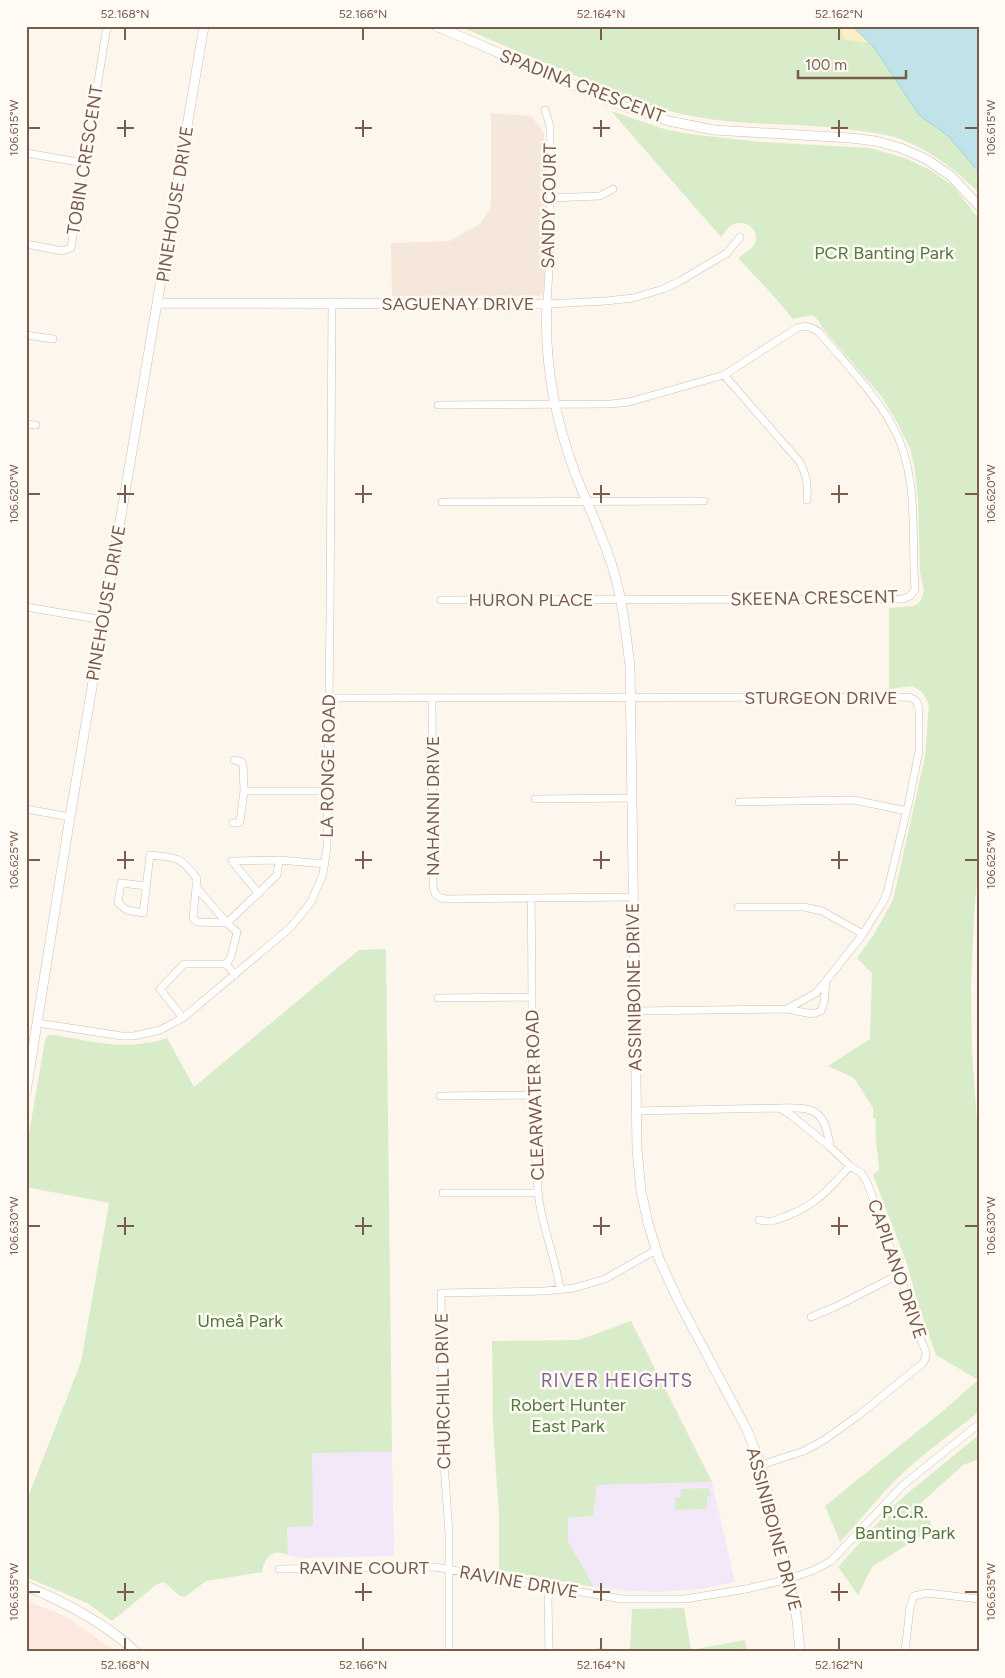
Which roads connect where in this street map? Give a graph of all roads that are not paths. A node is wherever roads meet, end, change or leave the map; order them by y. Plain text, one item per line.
1 (107, 26) edge
2 (204, 26) edge
3 (436, 26) edge
4 (545, 110) dead end
5 (26, 153) edge
6 (84, 163) junction
7 (613, 189) dead end
8 (550, 198) junction
9 (979, 206) edge
10 (740, 237) dead end
11 (26, 244) edge
12 (158, 304) junction
13 (332, 304) junction
14 (547, 304) junction
15 (26, 335) edge
16 (53, 339) dead end
17 (724, 375) junction
18 (438, 405) dead end
19 (556, 405) junction
20 (26, 424) edge
21 (36, 425) dead end
22 (807, 500) dead end
23 (704, 501) dead end
24 (442, 502) dead end
25 (588, 502) junction
26 (440, 600) dead end
27 (621, 600) junction
28 (26, 607) edge
29 (103, 620) junction
30 (328, 698) junction
31 (432, 698) junction
32 (631, 698) junction
33 (234, 760) dead end
34 (244, 791) junction
35 (328, 791) junction
36 (631, 798) junction
37 (535, 799) dead end
38 (739, 802) dead end
39 (26, 809) edge
40 (906, 811) junction
41 (70, 816) junction
42 (233, 823) dead end
43 (279, 860) junction
44 (325, 864) junction
45 (146, 886) junction
46 (196, 887) junction
47 (259, 894) junction
48 (632, 897) junction
49 (531, 898) junction
50 (738, 907) dead end
51 (227, 923) junction
52 (863, 934) junction
53 (226, 964) junction
54 (236, 974) junction
55 (826, 981) junction
56 (532, 996) junction
57 (438, 998) dead end
58 (787, 1009) junction
59 (634, 1010) junction
60 (183, 1018) junction
61 (38, 1023) junction
62 (26, 1092) edge
63 (533, 1095) junction
64 (440, 1096) dead end
65 (779, 1108) junction
66 (636, 1111) junction
67 (830, 1146) junction
68 (850, 1166) junction
69 (538, 1192) junction
70 (442, 1193) dead end
71 (759, 1220) dead end
72 (656, 1250) junction
73 (900, 1274) junction
74 (560, 1290) junction
75 (811, 1317) dead end
76 (979, 1424) edge
77 (761, 1465) junction
78 (279, 1569) dead end
79 (448, 1570) junction
80 (789, 1579) junction
81 (26, 1586) edge
82 (550, 1587) junction
83 (979, 1599) edge
84 (136, 1652) edge
85 (450, 1652) edge
86 (549, 1652) edge
87 (800, 1652) edge
88 (905, 1652) edge

1 - 6 street, TOBIN CRESCENT
2 - 12 street, PINEHOUSE DRIVE
3 - 9 street, SPADINA CRESCENT
4 - 8 street, SANDY COURT
5 - 6 street
6 - 11 street, TOBIN CRESCENT
7 - 8 street
8 - 14 street, SANDY COURT
10 - 14 street, SAGUENAY DRIVE
12 - 13 street, SAGUENAY DRIVE
12 - 29 street, PINEHOUSE DRIVE
13 - 14 street, SAGUENAY DRIVE
13 - 30 street, LA RONGE ROAD
14 - 19 street, ASSINIBOINE DRIVE
15 - 16 street
17 - 19 street, SKEENA CRESCENT
17 - 22 street
17 - 27 street, SKEENA CRESCENT
18 - 19 street, SKEENA CRESCENT
19 - 25 street, ASSINIBOINE DRIVE
20 - 21 street
23 - 25 street
24 - 25 street
25 - 27 street, ASSINIBOINE DRIVE
26 - 27 street, HURON PLACE
27 - 32 street, ASSINIBOINE DRIVE
28 - 29 street
29 - 41 street, PINEHOUSE DRIVE
30 - 31 street
30 - 35 street, LA RONGE ROAD
31 - 32 street
31 - 49 street, NAHANNI DRIVE
32 - 36 street, ASSINIBOINE DRIVE
32 - 40 street, STURGEON DRIVE
33 - 34 street
34 - 35 street
34 - 42 street
35 - 44 street, LA RONGE ROAD
36 - 37 street
36 - 48 street, ASSINIBOINE DRIVE
38 - 40 street
39 - 41 street
40 - 52 street, STURGEON DRIVE
41 - 61 street, PINEHOUSE DRIVE
43 - 44 street
43 - 47 street
43 - 47 street
44 - 54 street, LA RONGE ROAD
45 - 45 street
45 - 46 street
46 - 51 street
46 - 51 street
47 - 51 street
48 - 49 street, NAHANNI DRIVE
48 - 59 street, ASSINIBOINE DRIVE
49 - 56 street, CLEARWATER ROAD
50 - 52 street
51 - 53 street
52 - 55 street, STURGEON DRIVE
53 - 54 street
53 - 60 street
54 - 60 street, LA RONGE ROAD
55 - 58 street, STURGEON DRIVE
55 - 58 street, STURGEON DRIVE
56 - 57 street
56 - 63 street, CLEARWATER ROAD
58 - 59 street, STURGEON DRIVE
59 - 66 street, ASSINIBOINE DRIVE
60 - 61 street, LA RONGE ROAD
61 - 62 street, PINEHOUSE DRIVE
63 - 64 street
63 - 69 street, CLEARWATER ROAD
65 - 66 street
65 - 67 street, CAPILANO DRIVE
65 - 67 street
66 - 72 street, ASSINIBOINE DRIVE
67 - 68 street, CAPILANO DRIVE
68 - 71 street
68 - 73 street, CAPILANO DRIVE
69 - 70 street
69 - 74 street, CLEARWATER ROAD
72 - 74 street, CHURCHILL DRIVE
72 - 77 street, ASSINIBOINE DRIVE
73 - 75 street
73 - 77 street, CAPILANO DRIVE
74 - 79 street, CHURCHILL DRIVE
76 - 80 street, RAVINE DRIVE
77 - 80 street, ASSINIBOINE DRIVE
78 - 79 street, RAVINE COURT
79 - 82 street, RAVINE DRIVE
79 - 85 street, CHURCHILL DRIVE
80 - 82 street, RAVINE DRIVE
80 - 87 street, ASSINIBOINE DRIVE
81 - 84 street
82 - 86 street
83 - 88 street

